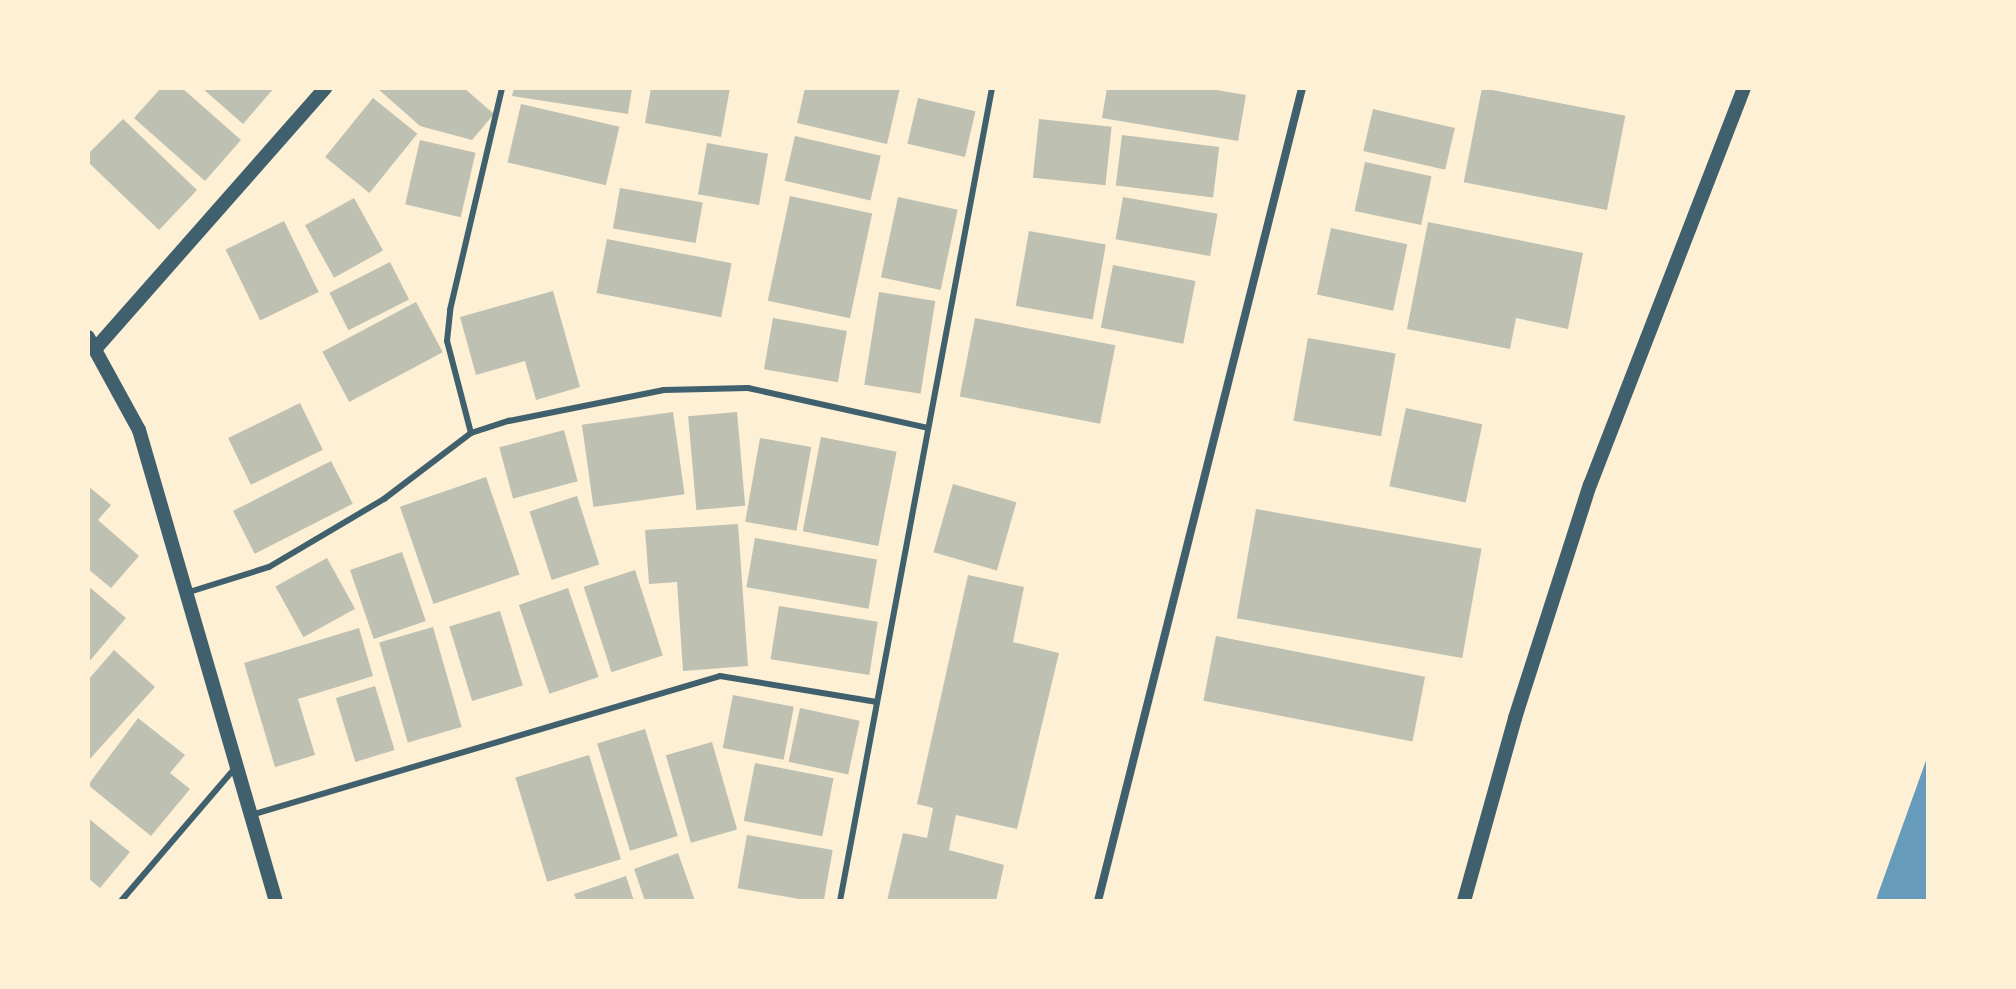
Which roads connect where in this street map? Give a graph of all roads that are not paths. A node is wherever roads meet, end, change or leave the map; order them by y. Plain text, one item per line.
1 (325, 88) edge
2 (502, 88) edge
3 (992, 88) edge
4 (1302, 88) edge
5 (1744, 88) edge
6 (91, 347) edge
7 (928, 428) junction
8 (471, 433) junction
9 (185, 593) junction
10 (877, 702) junction
11 (234, 769) junction
12 (249, 816) junction
13 (121, 901) edge
14 (276, 901) edge
15 (840, 901) edge
16 (1098, 901) edge
17 (1464, 901) edge

1 - 6 street
2 - 8 lane
3 - 7 lane
4 - 16 street
5 - 17 street
6 - 9 street
7 - 8 lane
7 - 10 lane
8 - 9 lane
9 - 11 street
10 - 12 lane
10 - 15 lane
11 - 12 street
11 - 13 lane
12 - 14 street

